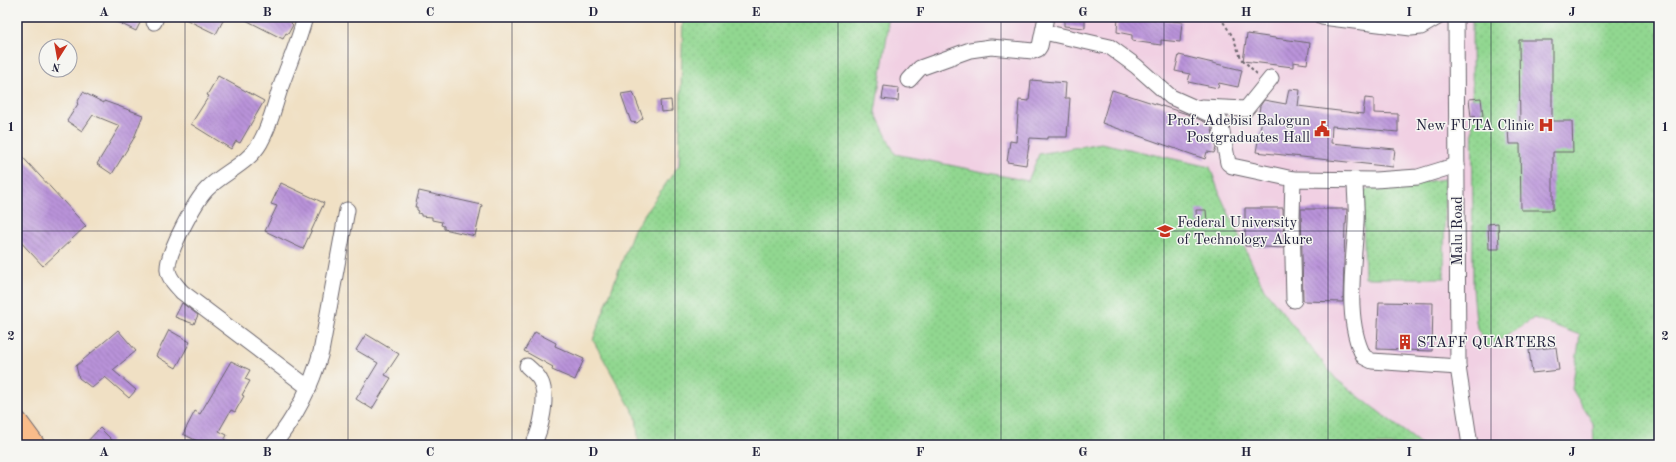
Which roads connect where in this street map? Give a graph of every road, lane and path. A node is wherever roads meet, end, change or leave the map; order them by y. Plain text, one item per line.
1 (305, 17) edge
2 (1046, 17) edge
3 (1220, 17) edge
4 (1322, 17) edge
5 (1438, 17) edge
6 (1456, 17) edge
7 (1044, 32) junction
8 (1272, 78) joint
9 (910, 80) dead end
10 (1194, 107) junction
11 (1457, 165) junction
12 (1293, 179) junction
13 (1355, 180) junction
14 (348, 210) dead end
15 (1294, 300) dead end
16 (527, 366) dead end
17 (1458, 367) junction
18 (309, 388) junction
19 (17, 422) edge
20 (34, 445) edge
21 (273, 445) edge
22 (533, 445) edge
23 (1470, 445) edge

1 - 18 street
2 - 7 street
3 - 8 path
4 - 5 street
6 - 11 street, Malu Road
7 - 9 street
7 - 10 street
8 - 10 street
10 - 12 street
11 - 13 street
11 - 17 street, Malu Road
12 - 13 street
12 - 15 street
13 - 17 street
14 - 18 street
16 - 22 street
17 - 23 street, Malu Road
18 - 21 street
19 - 20 highway

